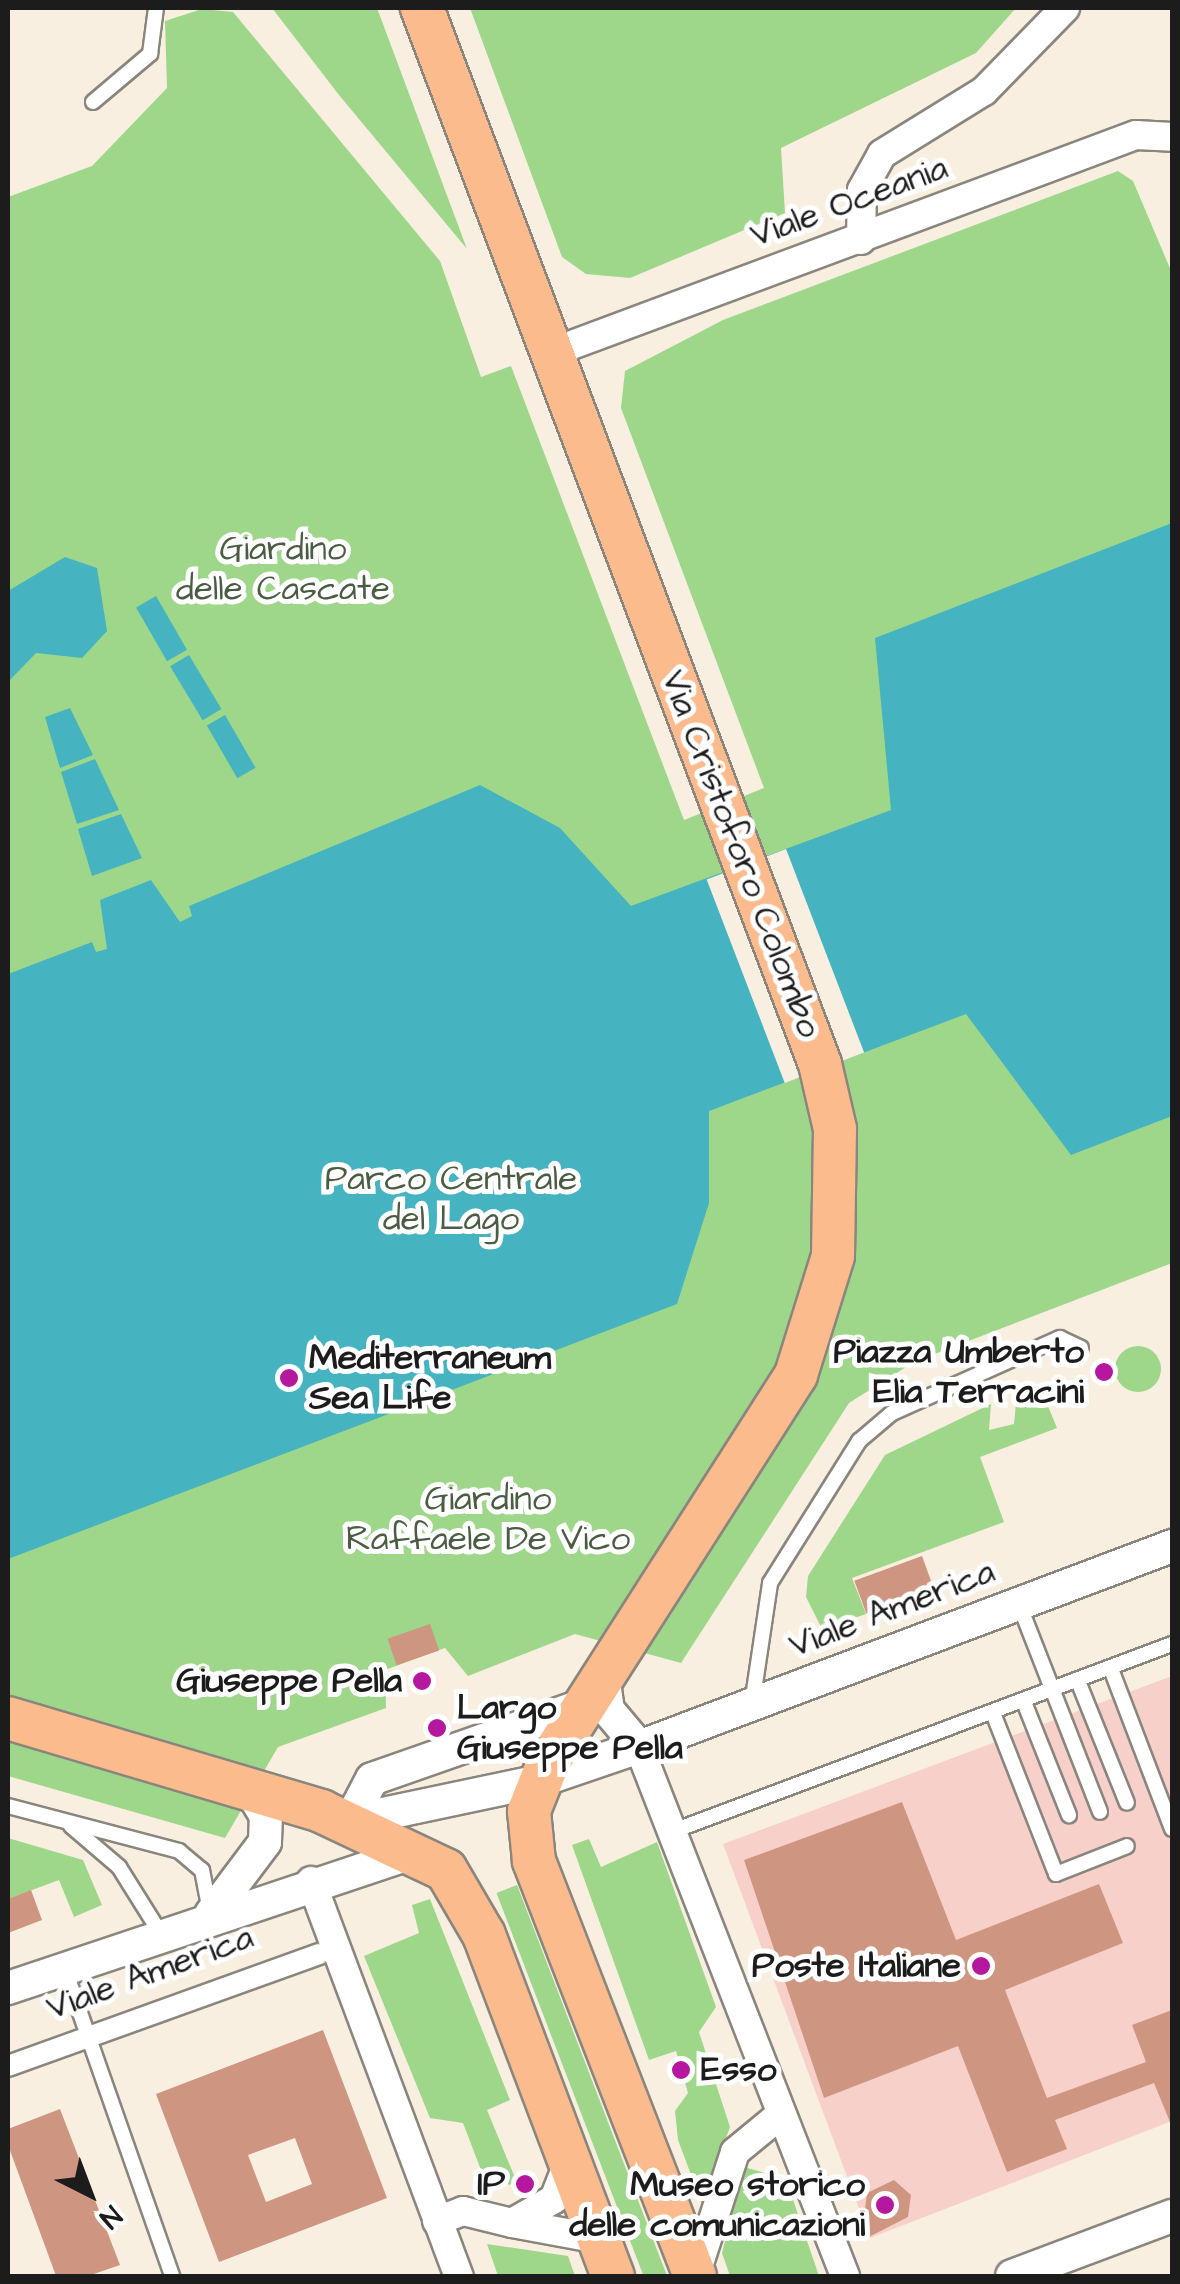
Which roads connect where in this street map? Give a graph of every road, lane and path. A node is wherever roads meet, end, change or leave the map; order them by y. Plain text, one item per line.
1 (156, 8) edge
2 (422, 8) edge
3 (1065, 8) edge
4 (93, 102) dead end
5 (1172, 137) edge
6 (861, 240) junction
7 (553, 352) junction
8 (1081, 1348) dead end
9 (1172, 1546) edge
10 (1019, 1603) junction
11 (1172, 1644) edge
12 (1110, 1669) junction
13 (1078, 1681) junction
14 (1052, 1691) junction
15 (597, 1692) junction
16 (1024, 1702) junction
17 (752, 1704) junction
18 (993, 1713) junction
19 (8, 1718) edge
20 (639, 1747) junction
21 (539, 1781) junction
22 (249, 1788) junction
23 (1127, 1803) dead end
24 (8, 1806) edge
25 (1100, 1812) dead end
26 (1069, 1816) dead end
27 (350, 1822) junction
28 (66, 1823) junction
29 (676, 1830) junction
30 (1172, 1830) edge
31 (1127, 1846) dead end
32 (420, 1851) junction
33 (312, 1881) junction
34 (208, 1917) junction
35 (161, 1934) junction
36 (319, 1954) dead end
37 (64, 1966) junction
38 (8, 1988) edge
39 (88, 2038) junction
40 (8, 2066) edge
41 (780, 2115) junction
42 (569, 2159) junction
43 (1172, 2216) edge
44 (438, 2221) junction
45 (512, 2223) junction
46 (606, 2258) edge
47 (172, 2276) edge
48 (458, 2276) edge
49 (695, 2276) edge
50 (844, 2276) edge
51 (1012, 2276) edge

1 - 4 lane
2 - 7 main road, Via Cristoforo Colombo
3 - 6 street
5 - 6 street, Viale Oceania
6 - 7 street, Viale Oceania
7 - 15 main road, Via Cristoforo Colombo
8 - 17 lane
9 - 10 street, Viale America
10 - 14 lane
10 - 17 street, Viale America
11 - 12 lane
12 - 13 lane
12 - 30 lane
13 - 14 lane
13 - 23 lane
14 - 16 lane
14 - 25 lane
15 - 20 street
15 - 21 main road, Via Cristoforo Colombo
15 - 27 street
16 - 18 lane
16 - 26 lane
17 - 20 street, Viale America
18 - 29 lane
18 - 31 lane
19 - 22 main road
20 - 21 street
20 - 29 street
21 - 27 street
21 - 49 main road, Via Cristoforo Colombo
22 - 27 main road
22 - 34 street, Viale America
24 - 28 lane
27 - 32 main road
28 - 34 lane
28 - 35 lane
29 - 41 street
32 - 33 street, Viale America
32 - 42 main road
33 - 34 street, Viale America
33 - 44 street
34 - 35 street, Viale America
35 - 37 street, Viale America
36 - 39 street, Viale America
37 - 38 street, Viale America
37 - 39 lane
39 - 40 street, Viale America
39 - 47 lane
41 - 49 street, Via Cristoforo Colombo
41 - 50 street
42 - 45 street
42 - 46 main road
43 - 51 street
44 - 45 street
44 - 48 street
45 - 46 street

